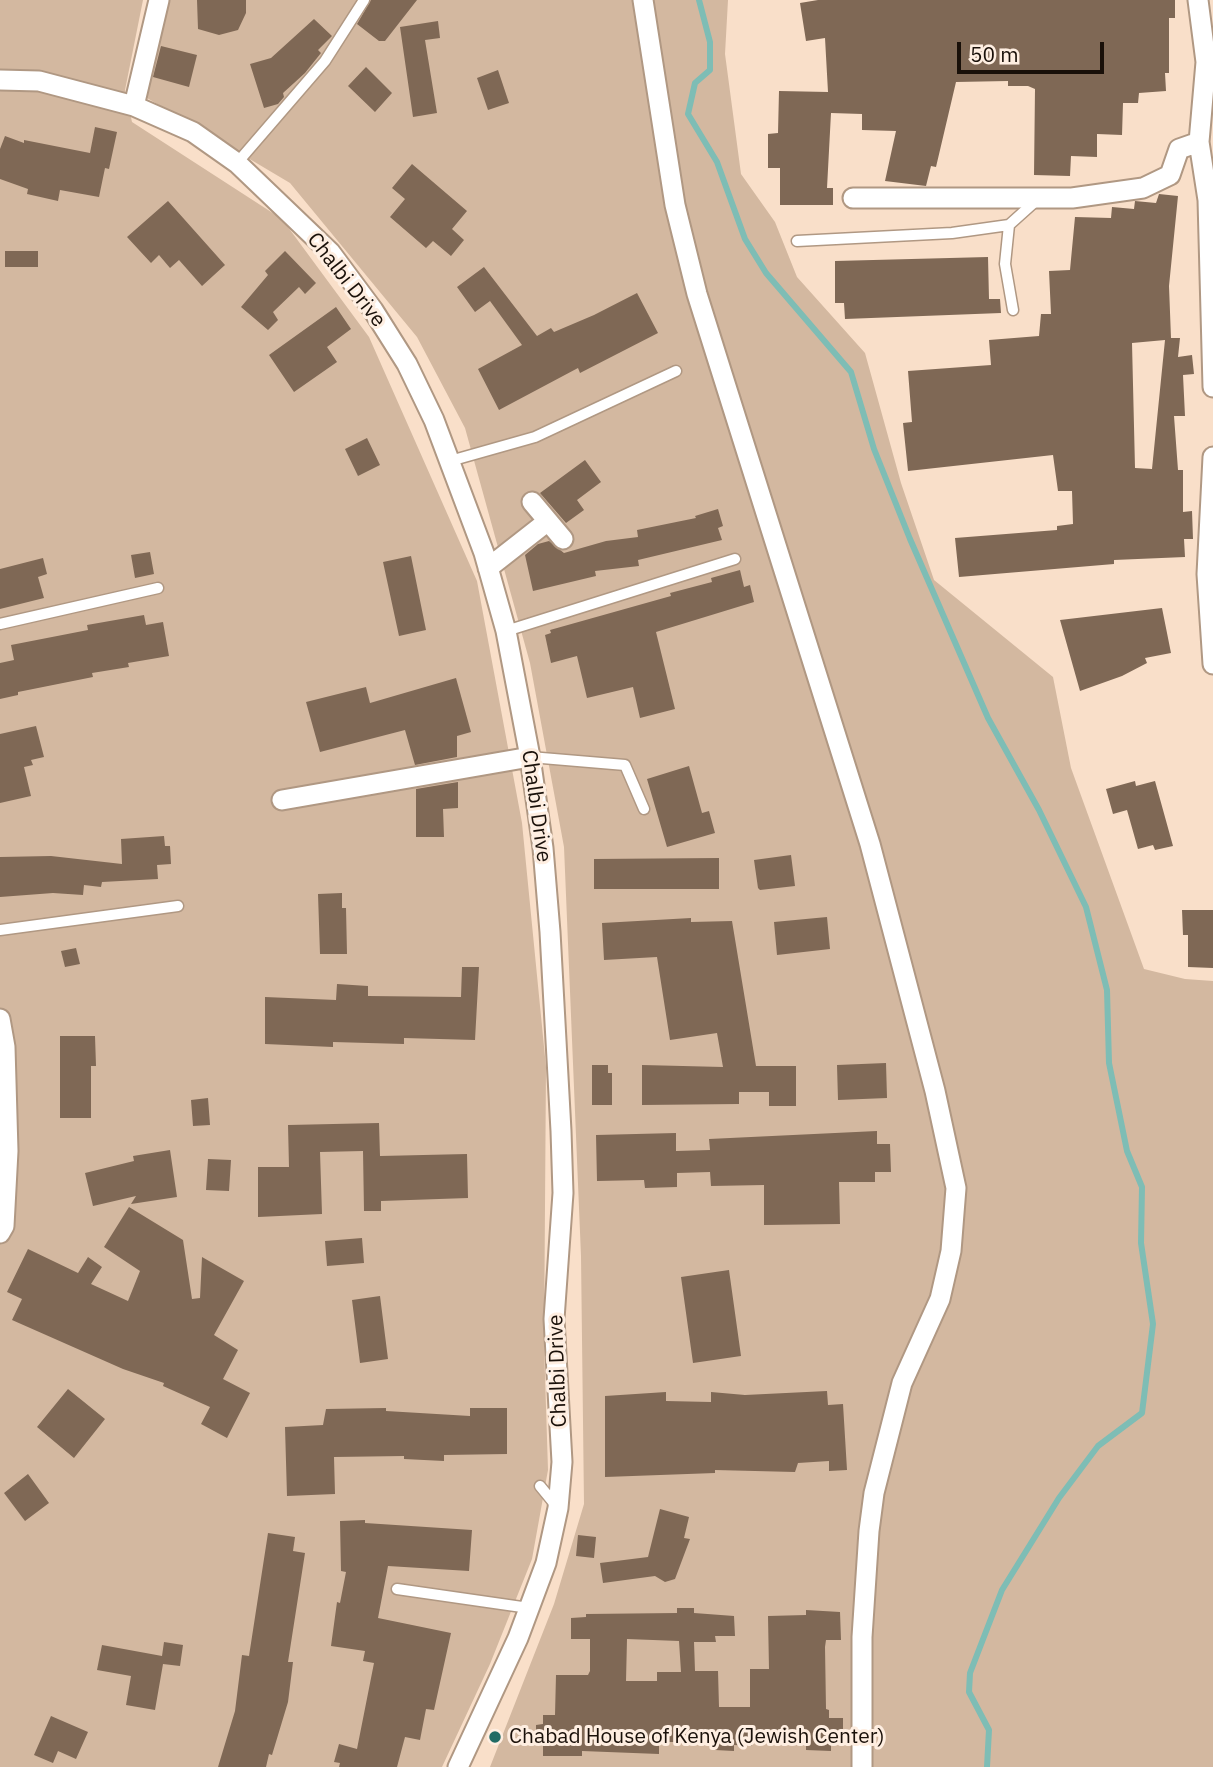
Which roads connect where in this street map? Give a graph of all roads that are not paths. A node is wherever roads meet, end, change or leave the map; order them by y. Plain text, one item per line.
1 (159, 0) edge
2 (364, 0) edge
3 (643, 0) edge
4 (1198, 0) edge
5 (0, 80) edge
6 (134, 106) junction
7 (1199, 142) junction
8 (237, 163) junction
9 (852, 198) dead end
10 (1038, 199) junction
11 (1210, 200) edge
12 (1009, 225) junction
13 (797, 241) dead end
14 (1013, 310) dead end
15 (676, 371) dead end
16 (1213, 387) edge
17 (1213, 457) edge
18 (450, 461) junction
19 (532, 502) dead end
20 (548, 521) junction
21 (563, 539) dead end
22 (735, 559) dead end
23 (488, 568) junction
24 (158, 588) dead end
25 (0, 624) edge
26 (506, 631) junction
27 (1211, 640) edge
28 (1213, 664) edge
29 (530, 757) junction
30 (282, 800) dead end
31 (644, 809) dead end
32 (177, 906) dead end
33 (0, 930) edge
34 (0, 1018) edge
35 (0, 1233) edge
36 (540, 1486) dead end
37 (558, 1508) junction
38 (397, 1589) dead end
39 (529, 1608) junction
40 (458, 1767) edge
41 (862, 1767) edge

1 - 6 street
2 - 8 lane
3 - 41 street
4 - 7 street
5 - 6 street, Chalbi Drive
6 - 8 street, Chalbi Drive
7 - 10 street
7 - 11 street
8 - 18 street, Chalbi Drive
9 - 10 street
10 - 12 lane
11 - 16 street
12 - 13 lane
12 - 14 lane
15 - 18 lane
17 - 27 street
18 - 23 street, Chalbi Drive
19 - 20 street
20 - 21 street
20 - 23 street
22 - 26 lane
23 - 26 street, Chalbi Drive
24 - 25 lane
26 - 29 street, Chalbi Drive
27 - 28 street
29 - 30 street
29 - 31 lane
29 - 37 street, Chalbi Drive
32 - 33 lane
34 - 35 street
36 - 37 lane
37 - 39 street, Chalbi Drive
38 - 39 lane
39 - 40 street, Chalbi Drive

